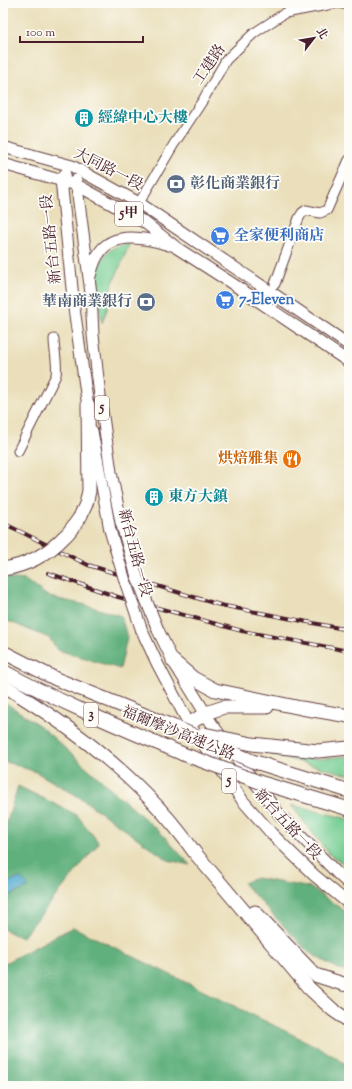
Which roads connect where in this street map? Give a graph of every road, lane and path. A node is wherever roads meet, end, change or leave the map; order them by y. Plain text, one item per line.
1 (349, 5) edge
2 (3, 147) edge
3 (349, 160) edge
4 (3, 164) edge
5 (72, 166) junction
6 (61, 179) junction
7 (78, 185) junction
8 (139, 203) junction
9 (178, 248) junction
10 (89, 278) junction
11 (257, 284) junction
12 (275, 284) dead end
13 (253, 297) junction
14 (54, 339) dead end
15 (349, 345) edge
16 (349, 362) edge
17 (88, 405) junction
18 (18, 451) dead end
19 (3, 569) edge
20 (3, 652) edge
21 (173, 661) junction
22 (3, 671) edge
23 (3, 685) edge
24 (301, 708) junction
25 (206, 713) junction
26 (349, 716) edge
27 (183, 726) junction
28 (349, 748) edge
29 (349, 791) edge
30 (349, 809) edge
31 (179, 830) junction
32 (349, 884) edge
33 (349, 904) edge
34 (349, 985) edge
35 (349, 1021) edge

1 - 8 street, 工建路
2 - 5 main road, 大同路一段
3 - 12 street
4 - 6 main road, 大同路一段
5 - 6 main road, 新台五路一段
5 - 7 main road, 新台五路一段 / 5
5 - 8 main road, 大同路一段 / 5甲
6 - 7 main road, 大同路一段 / 5甲
6 - 17 main road, 新台五路一段 / 5
7 - 9 main road, 大同路一段 / 5甲
7 - 10 main road, 新台五路一段 / 5
8 - 11 main road, 大同路一段 / 5甲
9 - 10 main road
9 - 13 main road, 大同路一段 / 5甲
10 - 21 main road, 新台五路一段 / 5, bridge
11 - 13 street
11 - 15 main road, 大同路一段 / 5甲
13 - 16 main road, 大同路一段 / 5甲
14 - 18 street
17 - 19 highway, bridge
17 - 27 main road, 新台五路一段 / 5, bridge
20 - 27 highway, 福爾摩沙高速公路 / 3
21 - 24 highway
21 - 25 main road, 新台五路一段 / 5
22 - 30 highway, 福爾摩沙高速公路 / 3, bridge
23 - 31 highway
24 - 25 highway
24 - 26 highway
25 - 27 highway
25 - 32 main road, 新台五路一段 / 5
27 - 28 highway, bridge
27 - 29 highway, 福爾摩沙高速公路 / 3, bridge
27 - 33 main road, 新台五路一段 / 5
31 - 34 highway
31 - 35 highway

